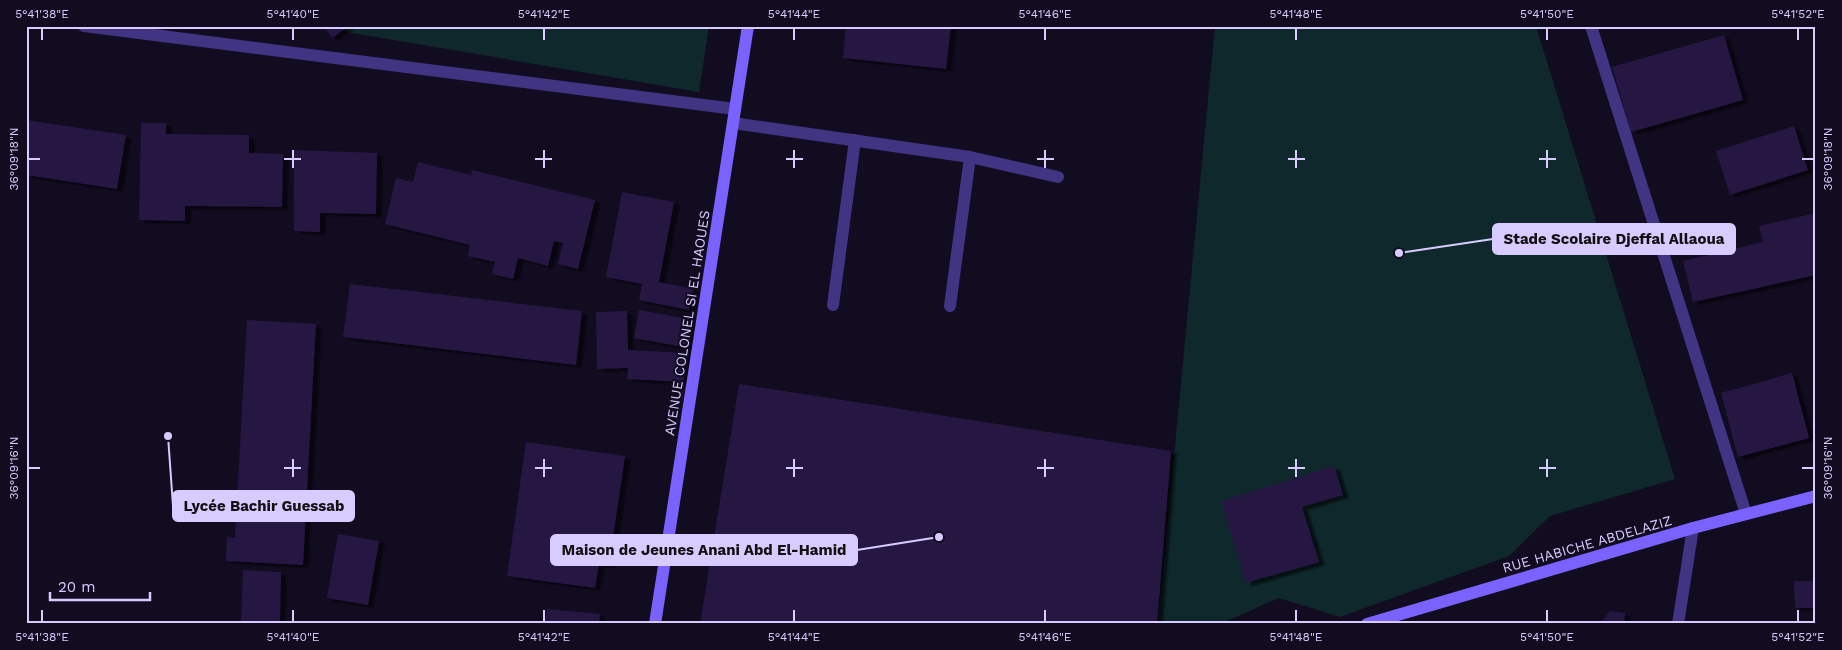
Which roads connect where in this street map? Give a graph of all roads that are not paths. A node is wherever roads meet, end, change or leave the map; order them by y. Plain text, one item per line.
1 (84, 26) edge
2 (748, 26) edge
3 (1592, 26) edge
4 (735, 109) junction
5 (733, 123) junction
6 (855, 140) junction
7 (970, 157) junction
8 (1058, 177) dead end
9 (833, 305) dead end
10 (950, 306) dead end
11 (1816, 496) edge
12 (1746, 514) junction
13 (1693, 528) junction
14 (655, 624) edge
15 (1367, 624) edge
16 (1678, 624) edge

1 - 4 street
2 - 4 main road, AVENUE COLONEL SI EL HAOUES
3 - 12 street
4 - 5 main road, AVENUE COLONEL SI EL HAOUES
5 - 6 street
5 - 14 main road, AVENUE COLONEL SI EL HAOUES
6 - 7 street
6 - 9 street
7 - 8 street
7 - 10 street
11 - 12 main road, RUE HABICHE ABDELAZIZ
12 - 13 main road, RUE HABICHE ABDELAZIZ
13 - 15 main road, RUE HABICHE ABDELAZIZ
13 - 16 street

